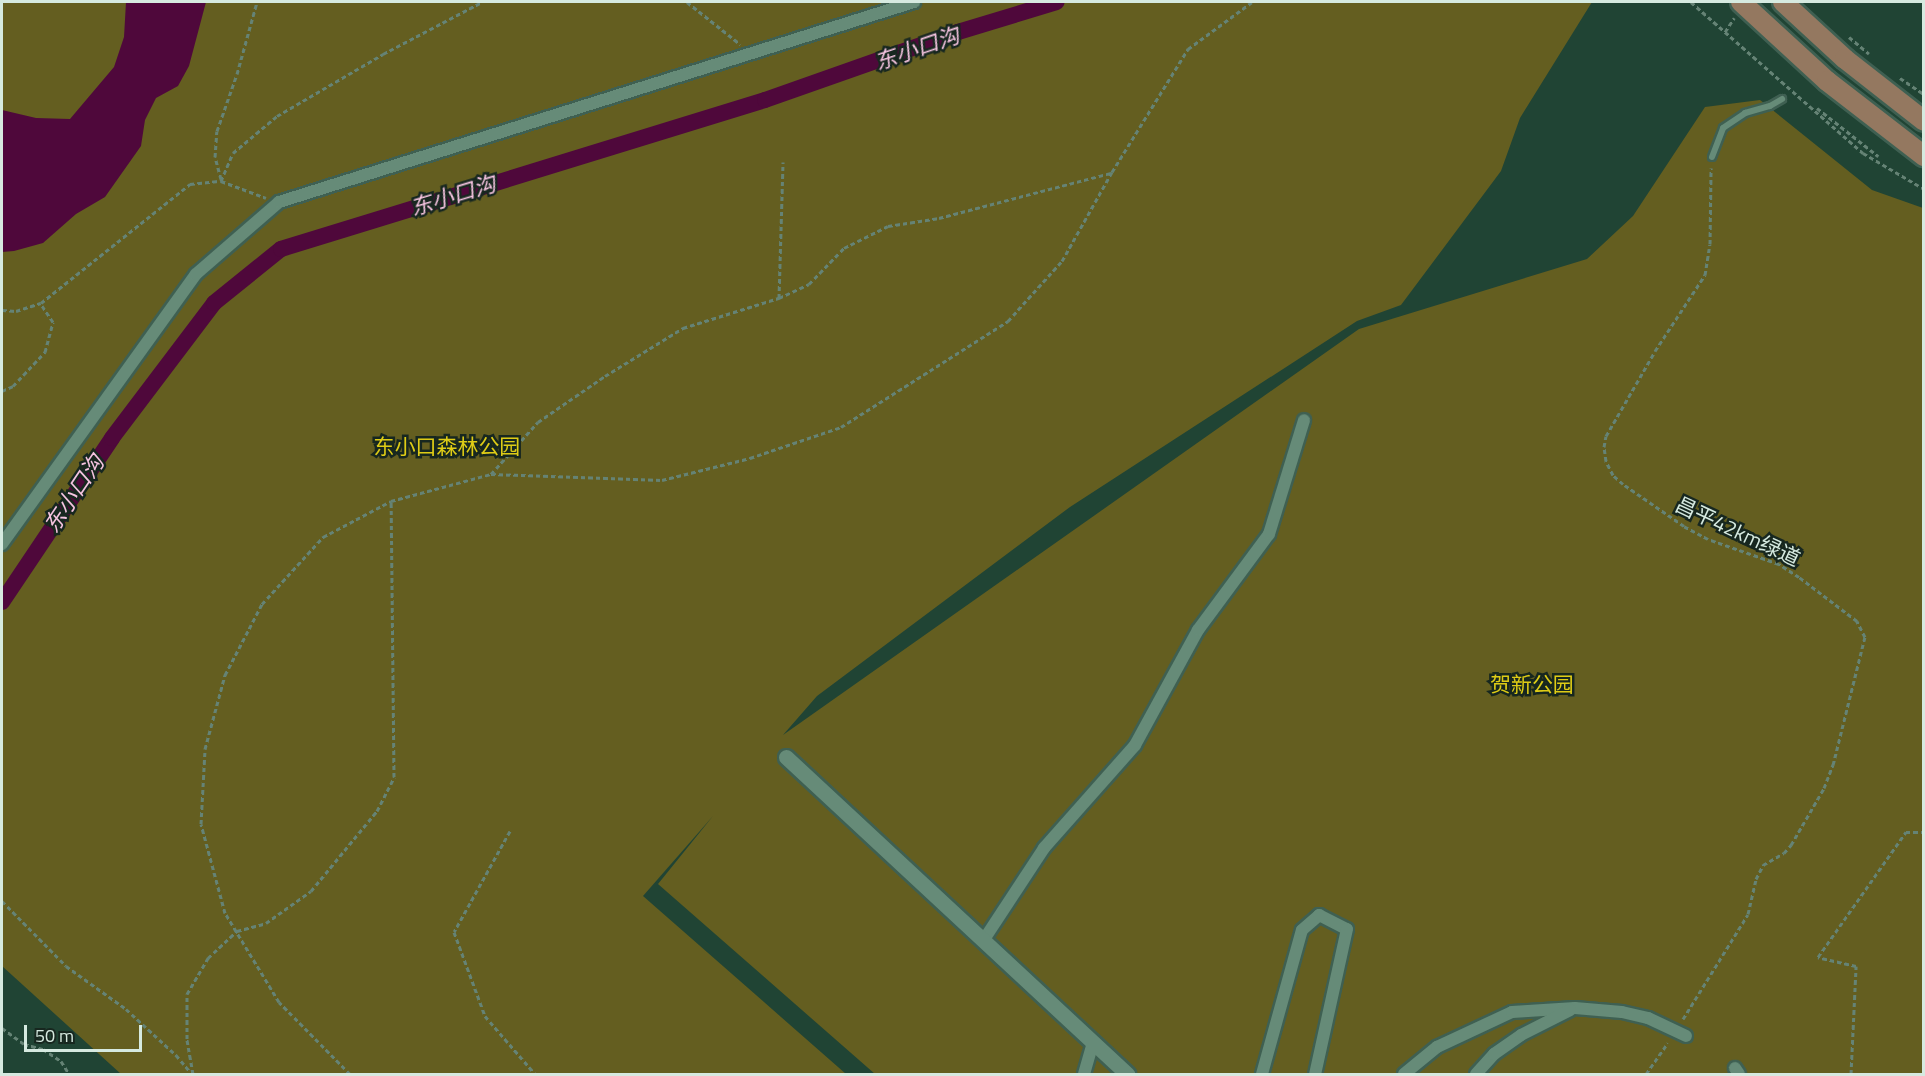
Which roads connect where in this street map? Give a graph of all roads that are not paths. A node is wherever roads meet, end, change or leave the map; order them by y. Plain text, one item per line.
1 (914, 2) edge
2 (1741, 2) edge
3 (1783, 2) edge
4 (1782, 99) dead end
5 (1923, 121) edge
6 (1921, 150) edge
7 (1712, 157) road end
8 (1304, 420) dead end
9 (2, 544) edge
10 (786, 758) dead end
11 (983, 941) junction
12 (1575, 1008) junction
13 (1681, 1033) road end
14 (1093, 1043) junction
15 (1084, 1074) edge
16 (1127, 1074) edge
17 (1262, 1074) edge
18 (1314, 1074) edge
19 (1404, 1074) edge
20 (1476, 1074) edge

1 - 9 street
2 - 6 main road
3 - 5 main road
4 - 7 lane
8 - 11 street
10 - 11 street
11 - 14 street
12 - 13 street
12 - 19 street
12 - 20 street
14 - 15 street
14 - 16 street
17 - 18 street

